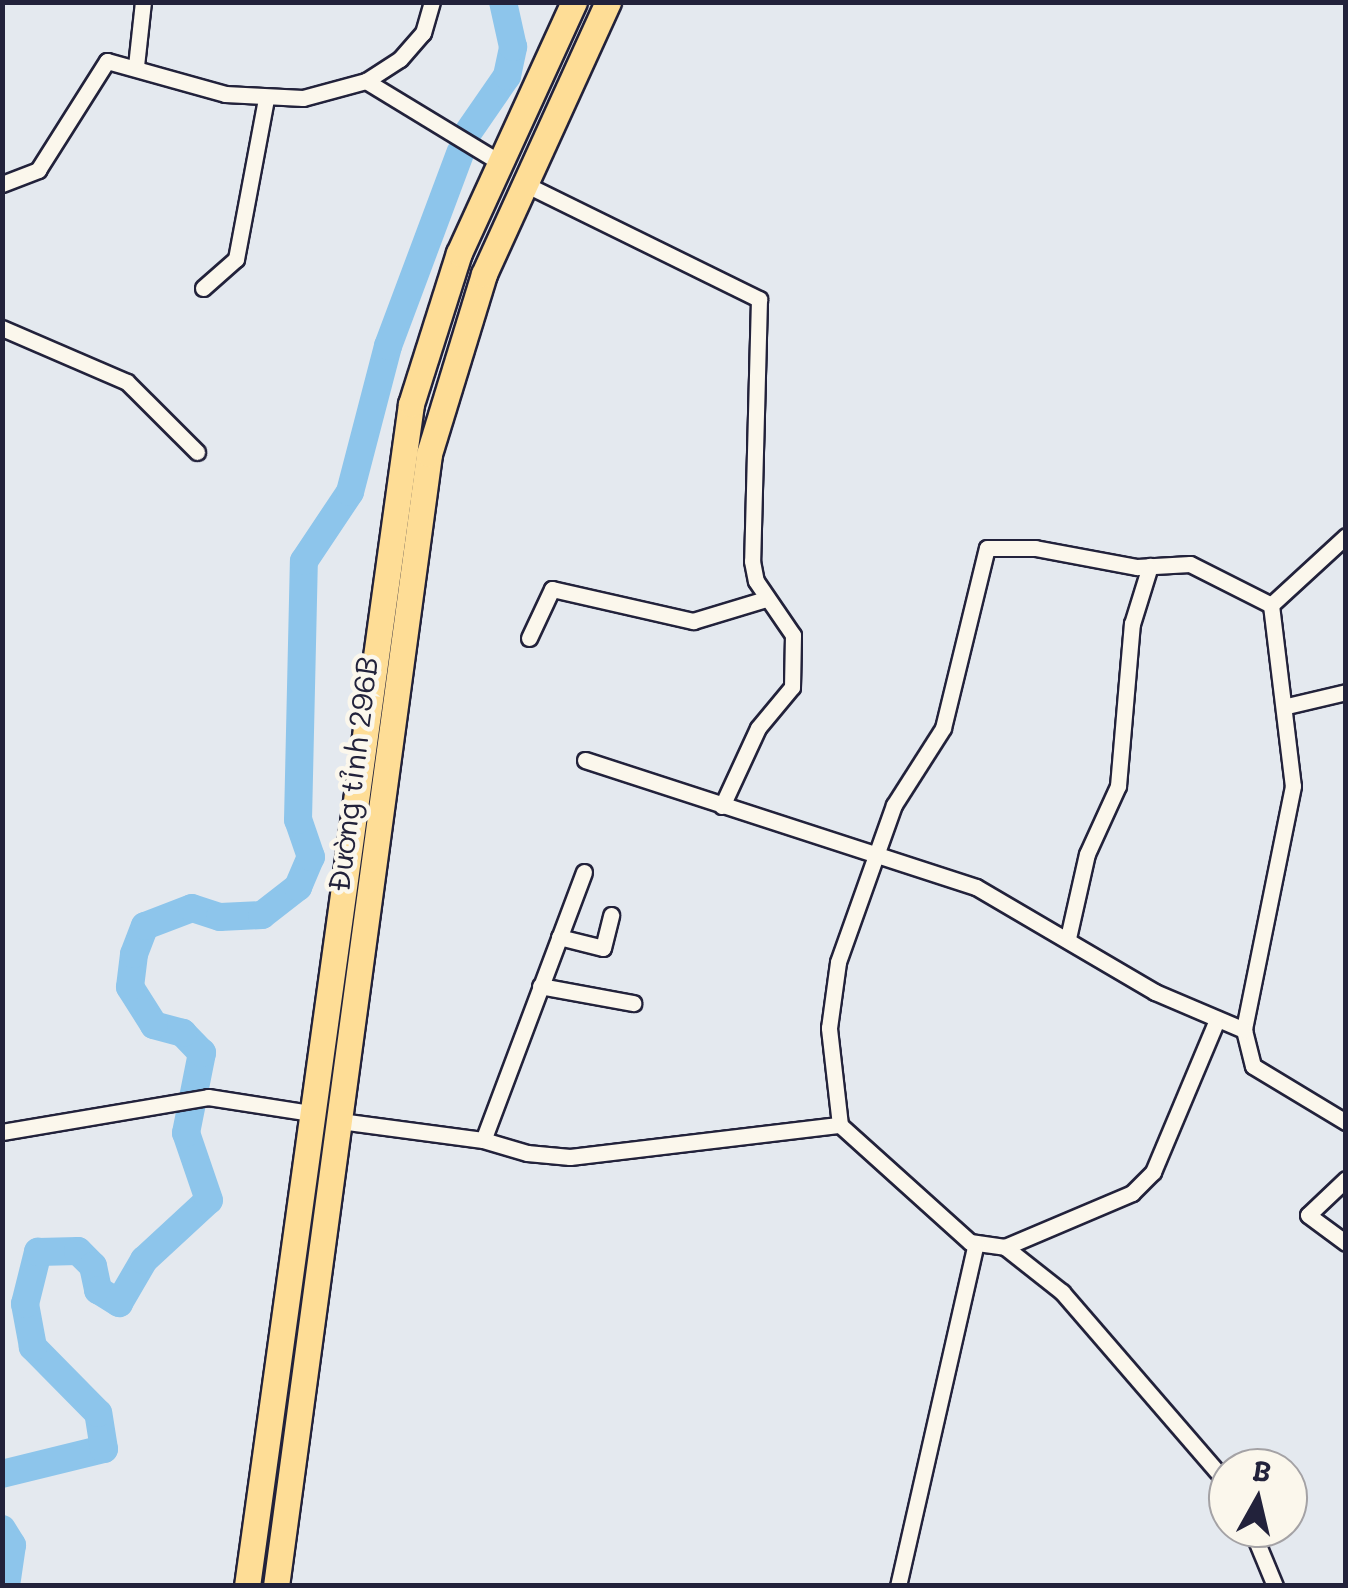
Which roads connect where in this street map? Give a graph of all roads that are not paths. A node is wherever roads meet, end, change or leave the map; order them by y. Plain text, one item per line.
1 (143, 2) edge
2 (432, 2) edge
3 (574, 2) edge
4 (608, 2) edge
5 (136, 66) junction
6 (366, 81) junction
7 (266, 98) junction
8 (501, 163) junction
9 (2, 184) edge
10 (526, 184) junction
11 (203, 288) dead end
12 (2, 328) edge
13 (198, 452) dead end
14 (1346, 536) edge
15 (1150, 566) junction
16 (766, 599) junction
17 (1271, 605) junction
18 (529, 638) dead end
19 (1346, 692) edge
20 (1288, 706) junction
21 (585, 760) dead end
22 (722, 806) junction
23 (875, 854) junction
24 (584, 872) dead end
25 (611, 915) dead end
26 (559, 937) junction
27 (1068, 938) junction
28 (540, 986) junction
29 (633, 1003) dead end
30 (1217, 1020) junction
31 (1244, 1030) junction
32 (310, 1113) junction
33 (340, 1121) junction
34 (1346, 1122) edge
35 (840, 1125) junction
36 (2, 1132) edge
37 (482, 1140) junction
38 (1344, 1186) edge
39 (976, 1244) junction
40 (1346, 1244) edge
41 (1004, 1247) junction
42 (1208, 1457) edge
43 (1259, 1548) edge
44 (898, 1584) edge
45 (247, 1586) edge
46 (276, 1586) edge
47 (1275, 1586) edge

1 - 5 street
2 - 6 street
3 - 8 main road, Đường tỉnh 296B
4 - 10 main road, Đường tỉnh 296B
5 - 7 street
5 - 9 street
6 - 7 street
6 - 8 street
7 - 11 street
8 - 32 main road, Đường tỉnh 296B
10 - 16 street
10 - 33 main road, Đường tỉnh 296B
12 - 13 street
14 - 17 street
15 - 17 street
15 - 23 street
15 - 27 street
16 - 18 street
16 - 22 street
17 - 20 street
19 - 20 street
20 - 31 street
21 - 22 street
22 - 23 street
23 - 27 street
23 - 35 street
24 - 26 street
25 - 26 street
26 - 28 street
27 - 30 street
28 - 29 street
28 - 37 street
30 - 31 street
30 - 41 street
31 - 34 street
32 - 36 street
32 - 45 main road, Đường tỉnh 296B
33 - 37 street
33 - 46 main road, Đường tỉnh 296B
35 - 37 street
35 - 39 street
38 - 40 street
39 - 41 street
39 - 44 street
41 - 42 street
43 - 47 street

